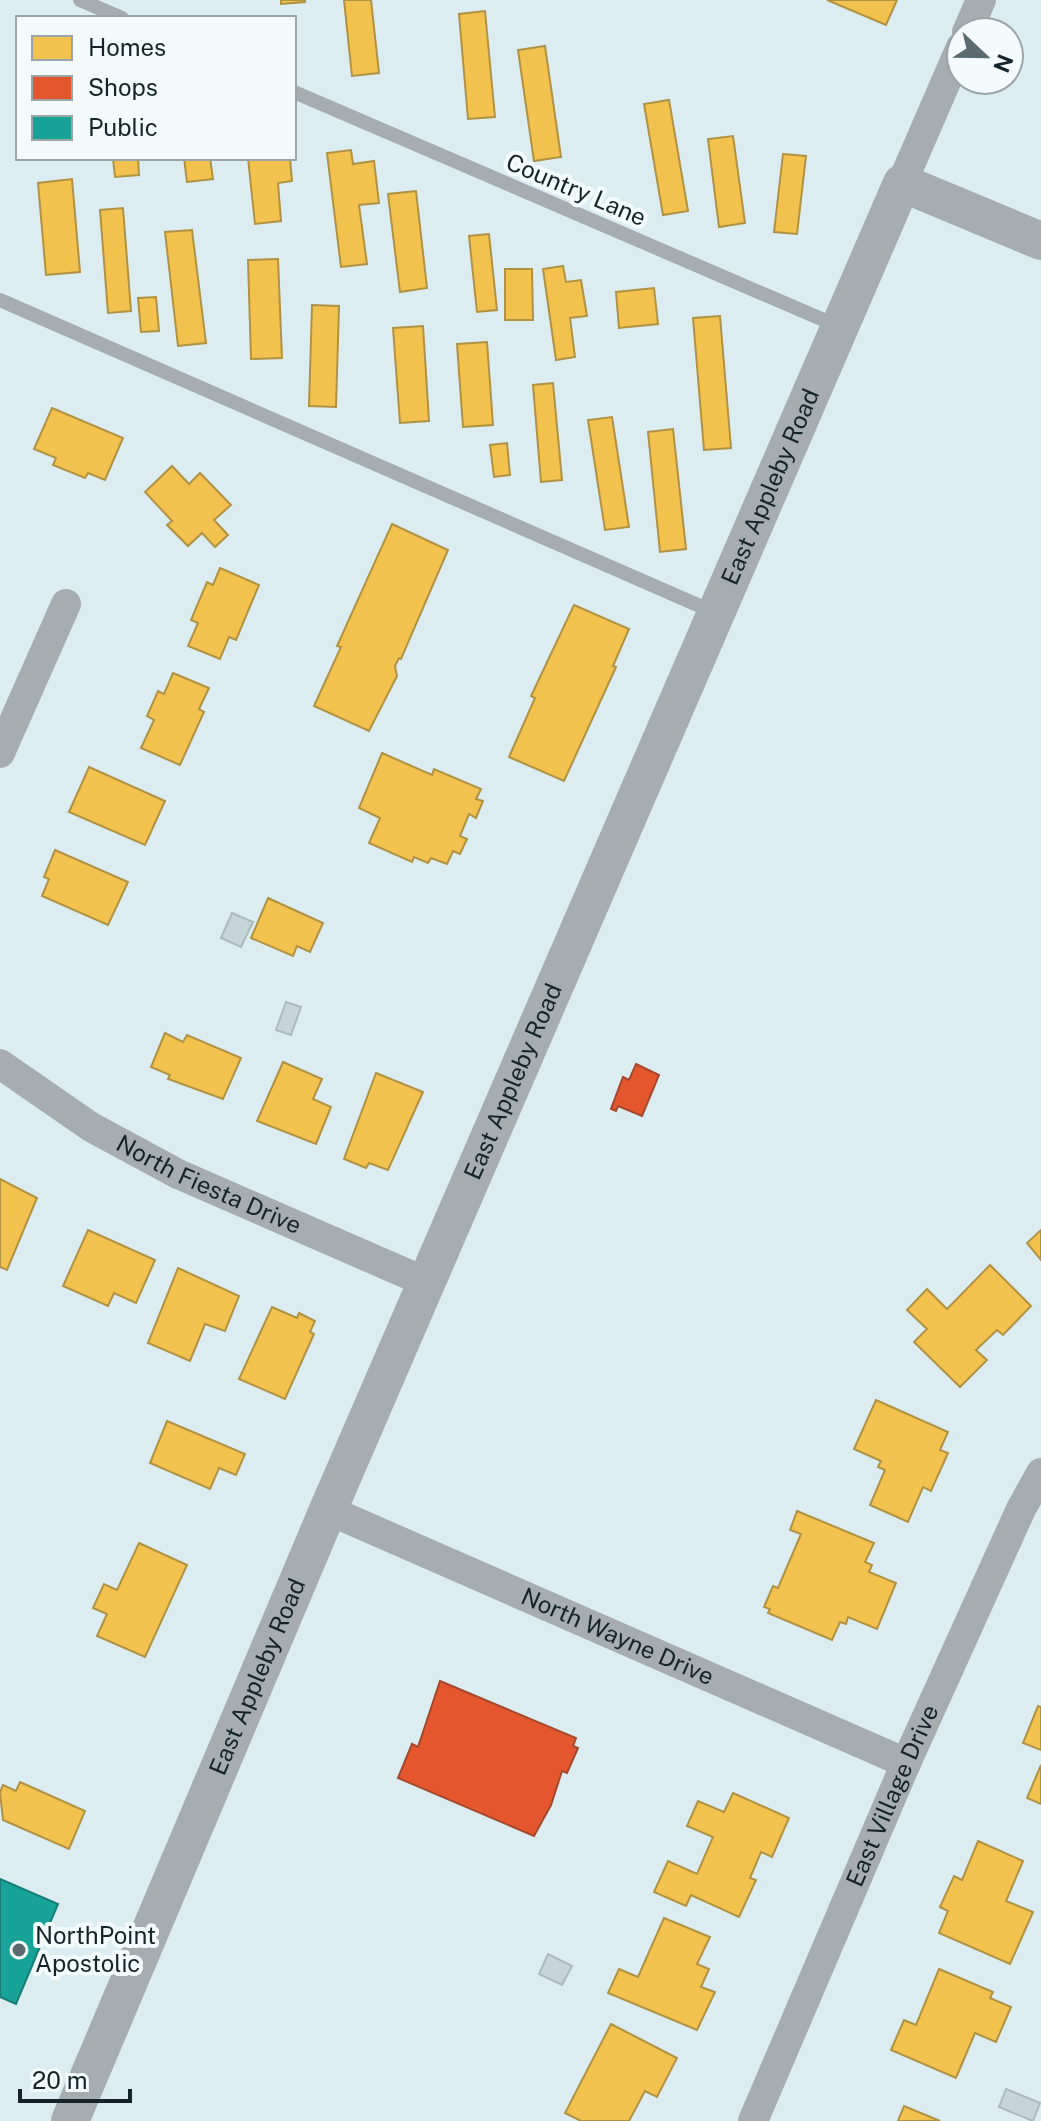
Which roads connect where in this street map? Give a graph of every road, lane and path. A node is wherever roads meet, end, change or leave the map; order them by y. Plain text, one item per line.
1 (80, 0) edge
2 (117, 16) edge
3 (945, 84) edge
4 (296, 93) edge
5 (902, 183) junction
6 (1041, 241) edge
7 (0, 300) edge
8 (840, 327) junction
9 (66, 604) dead end
10 (717, 613) junction
11 (0, 753) edge
12 (0, 1064) edge
13 (428, 1283) junction
14 (1041, 1473) edge
15 (328, 1510) junction
16 (906, 1763) junction
17 (70, 2121) edge
18 (753, 2121) edge

1 - 2 lane
3 - 5 street
4 - 8 lane, Country Lane
5 - 6 street
5 - 8 street, East Appleby Road
7 - 10 lane
8 - 10 street, East Appleby Road
9 - 11 street
10 - 13 street, East Appleby Road
12 - 13 street, North Fiesta Drive
13 - 15 street, East Appleby Road
14 - 16 street, East Village Drive
15 - 16 street, North Wayne Drive
15 - 17 street, East Appleby Road
16 - 18 street, East Village Drive

